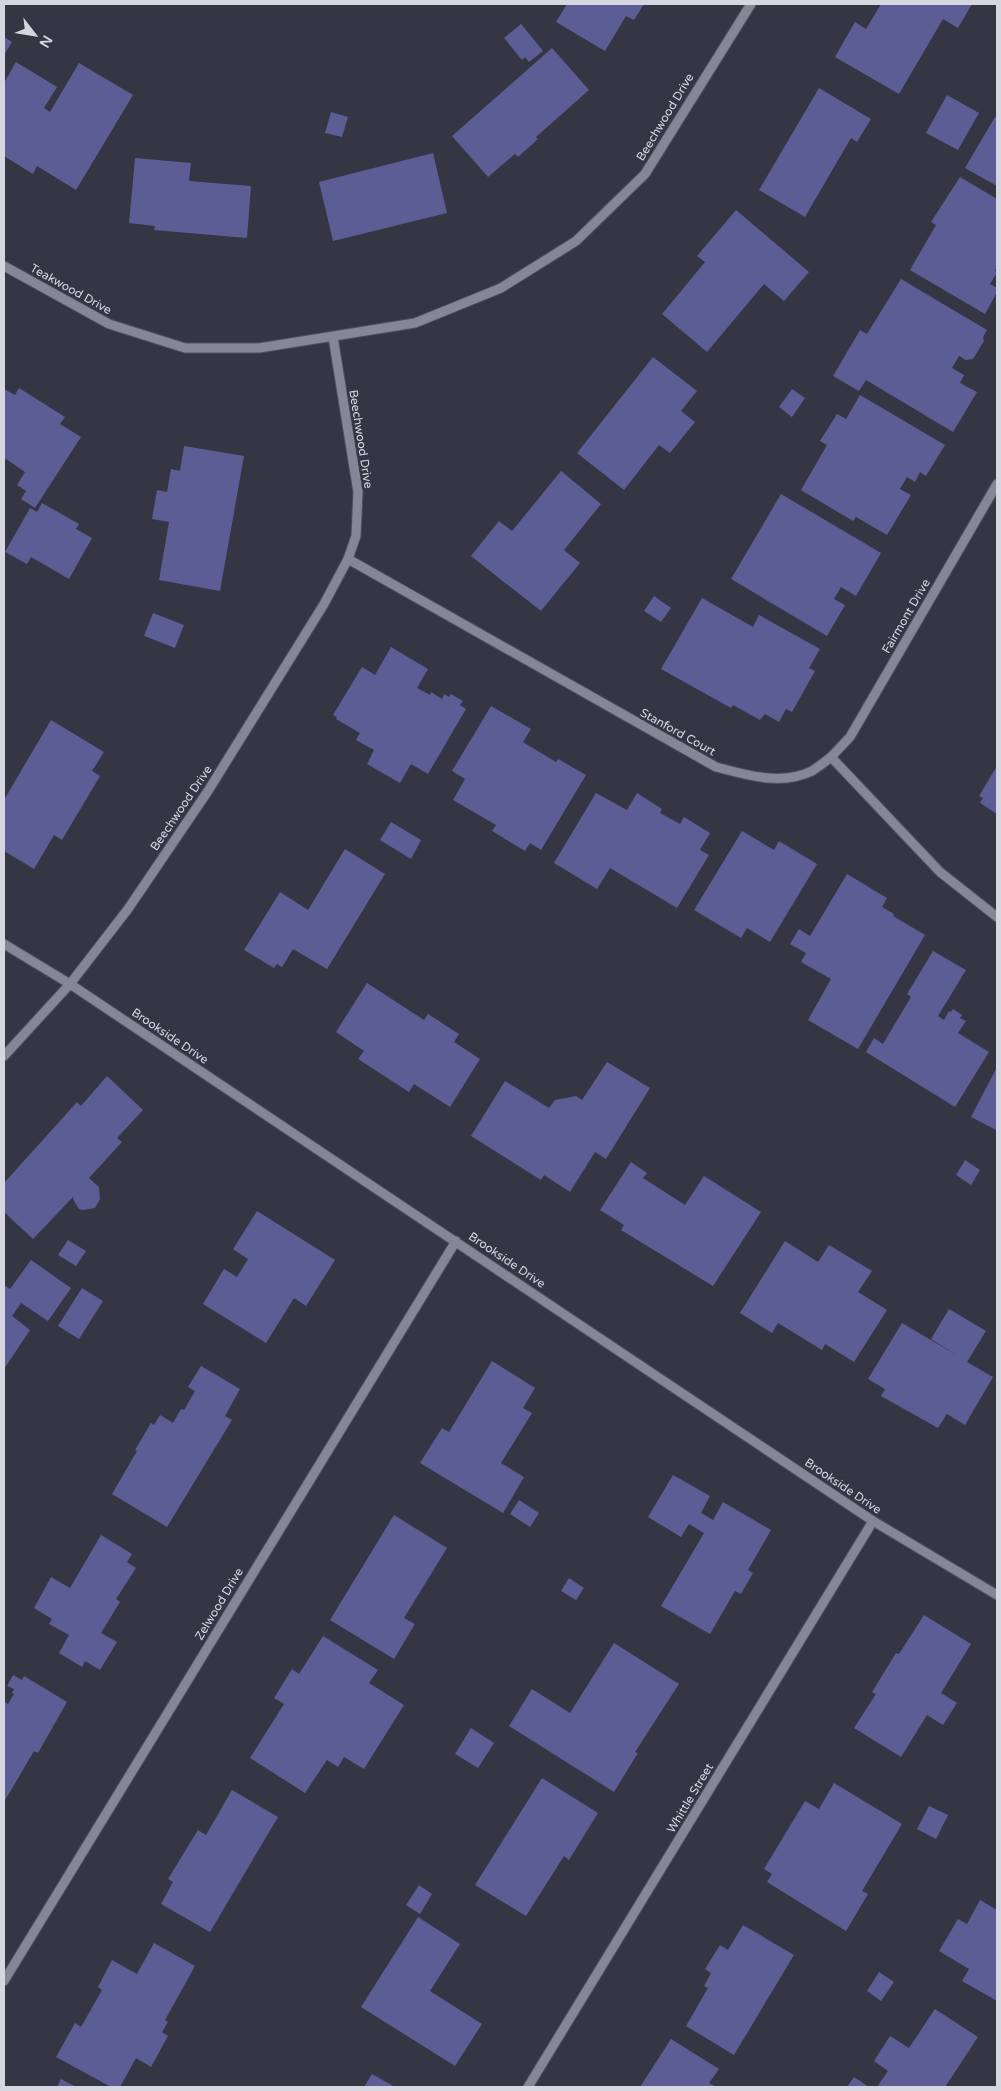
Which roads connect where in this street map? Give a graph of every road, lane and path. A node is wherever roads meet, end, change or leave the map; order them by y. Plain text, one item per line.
1 (751, 4) edge
2 (4, 266) edge
3 (333, 337) junction
4 (997, 484) edge
5 (348, 558) junction
6 (831, 757) junction
7 (997, 917) edge
8 (4, 944) edge
9 (70, 984) junction
10 (4, 1056) edge
11 (456, 1241) junction
12 (873, 1521) junction
13 (997, 1595) edge
14 (4, 1981) edge
15 (528, 2087) edge

1 - 3 street, Beechwood Drive
2 - 3 street, Teakwood Drive
3 - 5 street, Beechwood Drive
4 - 6 street, Fairmont Drive
5 - 6 street, Stanford Court
5 - 9 street, Beechwood Drive
6 - 7 street
8 - 9 street, Brookside Drive
9 - 10 street, Beechwood Drive
9 - 11 street, Brookside Drive
11 - 12 street, Brookside Drive
11 - 14 street, Zelwood Drive
12 - 13 street, Brookside Drive
12 - 15 street, Whittle Street

